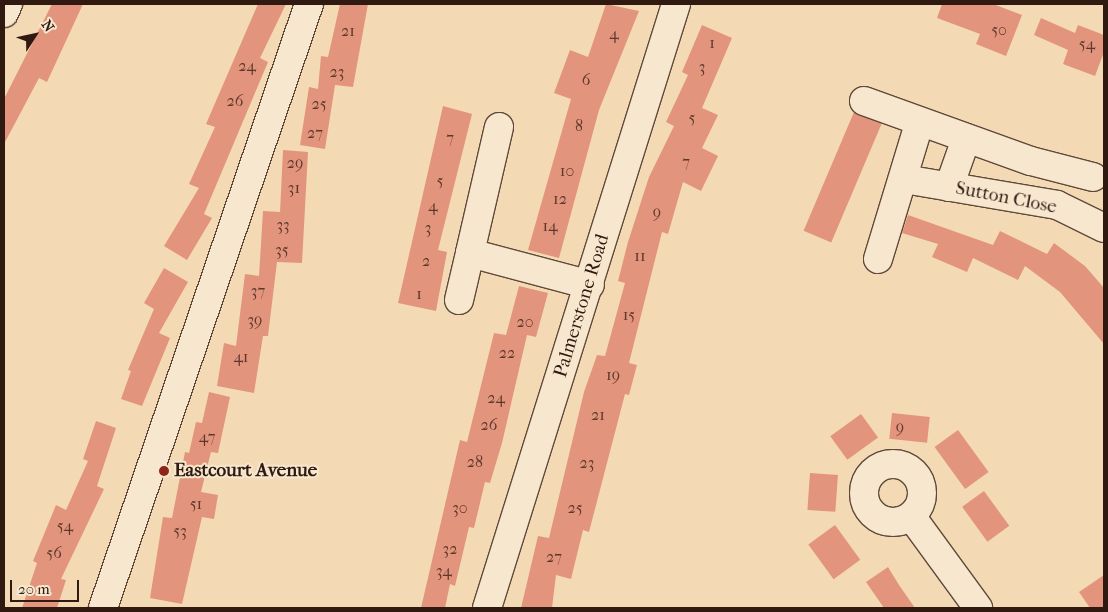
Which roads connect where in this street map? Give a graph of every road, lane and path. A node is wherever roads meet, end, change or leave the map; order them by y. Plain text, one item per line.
1 (8, 4) edge
2 (309, 4) edge
3 (676, 4) edge
4 (4, 13) edge
5 (864, 101) dead end
6 (499, 127) dead end
7 (916, 134) dead end
8 (966, 139) junction
9 (1093, 177) dead end
10 (904, 179) junction
11 (949, 187) junction
12 (1104, 228) edge
13 (470, 253) junction
14 (878, 259) dead end
15 (590, 285) junction
16 (459, 300) dead end
17 (911, 516) dead end
18 (103, 608) edge
19 (487, 608) edge
20 (978, 608) edge

1 - 4 street
2 - 18 street
3 - 15 street, Palmerstone Road
5 - 8 street
6 - 13 street
7 - 10 street
8 - 9 street
8 - 11 street
10 - 11 street, Sutton Close
10 - 14 street
11 - 12 street, Sutton Close
13 - 15 street
13 - 16 street
15 - 19 street, Palmerstone Road
17 - 20 street

